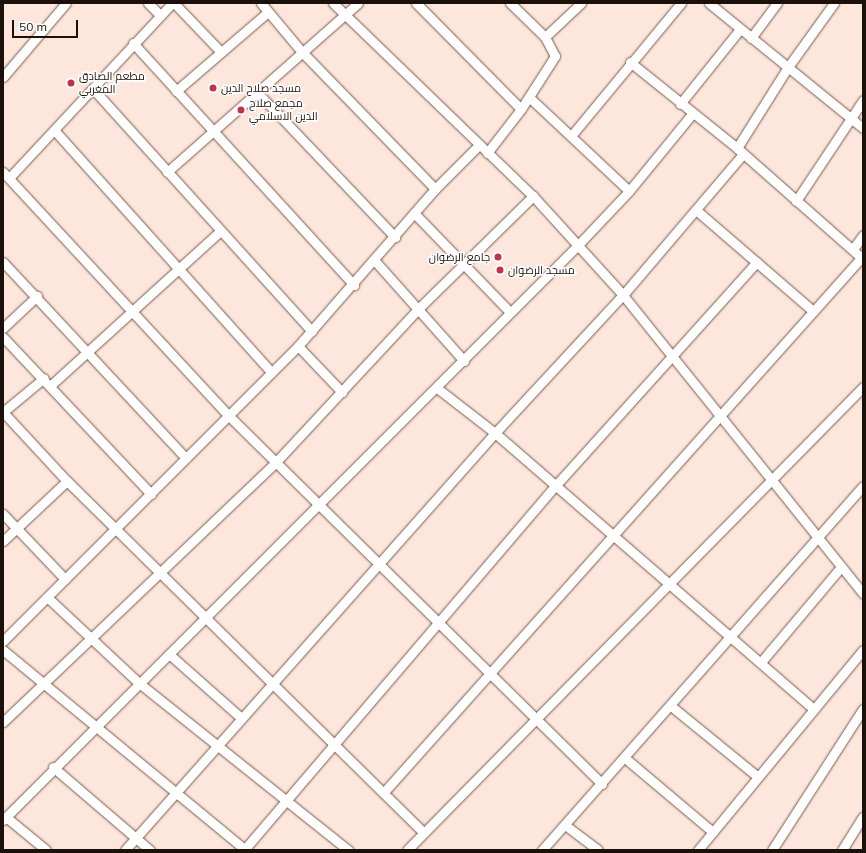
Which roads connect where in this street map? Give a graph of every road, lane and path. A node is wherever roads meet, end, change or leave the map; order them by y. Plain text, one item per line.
1 (66, 3) edge
2 (148, 3) edge
3 (173, 3) edge
4 (260, 3) edge
5 (333, 3) edge
6 (358, 3) edge
7 (416, 3) edge
8 (510, 3) edge
9 (581, 3) edge
10 (681, 3) edge
11 (709, 3) edge
12 (777, 3) edge
13 (834, 3) edge
14 (268, 12) junction
15 (160, 15) junction
16 (345, 15) junction
17 (740, 29) junction
18 (545, 37) junction
19 (752, 38) junction
20 (133, 43) junction
21 (221, 52) junction
22 (302, 52) junction
23 (630, 62) junction
24 (788, 67) junction
25 (3, 77) edge
26 (94, 90) junction
27 (176, 91) junction
28 (256, 91) junction
29 (529, 97) junction
30 (863, 100) edge
31 (680, 104) junction
32 (521, 109) junction
33 (692, 114) junction
34 (851, 117) junction
35 (863, 128) edge
36 (212, 129) junction
37 (55, 131) junction
38 (571, 136) junction
39 (479, 145) junction
40 (740, 151) junction
41 (487, 153) junction
42 (167, 172) junction
43 (6, 175) edge
44 (435, 189) junction
45 (630, 191) junction
46 (532, 196) junction
47 (796, 201) junction
48 (696, 210) junction
49 (414, 213) junction
50 (220, 231) junction
51 (863, 235) edge
52 (395, 236) junction
53 (578, 245) junction
54 (853, 249) junction
55 (862, 258) edge
56 (375, 261) junction
57 (3, 262) edge
58 (757, 262) junction
59 (465, 264) junction
60 (177, 269) junction
61 (354, 285) junction
62 (37, 296) junction
63 (623, 296) junction
64 (417, 310) junction
65 (132, 311) junction
66 (813, 311) junction
67 (510, 312) junction
68 (3, 328) edge
69 (312, 331) junction
70 (3, 337) edge
71 (298, 346) junction
72 (88, 351) junction
73 (674, 358) junction
74 (464, 361) junction
75 (272, 372) junction
76 (44, 378) junction
77 (51, 385) junction
78 (863, 387) edge
79 (437, 388) junction
80 (342, 392) junction
81 (3, 412) edge
82 (229, 416) junction
83 (720, 416) junction
84 (495, 433) junction
85 (186, 458) junction
86 (275, 463) junction
87 (771, 480) junction
88 (67, 481) junction
89 (556, 486) junction
90 (863, 486) edge
91 (151, 494) junction
92 (319, 507) junction
93 (3, 514) edge
94 (116, 527) junction
95 (16, 529) junction
96 (613, 536) junction
97 (818, 538) junction
98 (3, 541) edge
99 (379, 564) junction
100 (841, 567) junction
101 (163, 573) junction
102 (65, 579) junction
103 (669, 586) junction
104 (863, 594) edge
105 (47, 597) junction
106 (208, 616) junction
107 (440, 625) junction
108 (91, 639) junction
109 (731, 639) junction
110 (3, 641) edge
111 (3, 650) edge
112 (863, 650) edge
113 (169, 654) junction
114 (761, 662) junction
115 (490, 674) junction
116 (273, 682) junction
117 (40, 683) junction
118 (139, 683) junction
119 (671, 706) junction
120 (814, 709) junction
121 (863, 709) edge
122 (241, 718) junction
123 (538, 720) junction
124 (3, 722) edge
125 (93, 728) junction
126 (336, 743) junction
127 (217, 746) junction
128 (625, 758) junction
129 (53, 767) junction
130 (758, 777) junction
131 (602, 784) junction
132 (384, 792) junction
133 (174, 795) junction
134 (289, 800) junction
135 (863, 817) edge
136 (5, 818) edge
137 (565, 825) junction
138 (423, 832) junction
139 (713, 832) junction
140 (136, 838) junction
141 (46, 850) edge
142 (125, 850) edge
143 (150, 850) edge
144 (245, 850) edge
145 (348, 850) edge
146 (407, 850) edge
147 (542, 850) edge
148 (598, 850) edge
149 (698, 850) edge
150 (772, 850) edge
151 (842, 850) edge

1 - 25 street
2 - 15 street
3 - 15 street
3 - 21 street
4 - 14 street
5 - 16 street
6 - 16 street
7 - 32 street
8 - 18 street
9 - 18 street
10 - 23 street
11 - 17 street
12 - 19 street
13 - 24 street
14 - 21 street
14 - 22 street
15 - 20 street
16 - 22 street
16 - 39 street
17 - 19 street
17 - 31 street
18 - 29 street
19 - 24 street
20 - 26 street
20 - 27 street
21 - 27 street
22 - 28 street
22 - 44 street
23 - 31 street
23 - 38 street
24 - 34 street
24 - 40 street
26 - 37 street
26 - 42 street
27 - 36 street
28 - 36 street
28 - 52 street
29 - 32 street
29 - 38 street
30 - 34 street
31 - 33 street
32 - 41 street
33 - 40 street
33 - 45 street
34 - 35 street
34 - 47 street
36 - 42 street
36 - 61 street
37 - 43 street
37 - 60 street
38 - 45 street
39 - 41 street
39 - 44 street
40 - 47 street
40 - 48 street
41 - 46 street
42 - 50 street
43 - 65 street
44 - 49 street
45 - 53 street
46 - 53 street
46 - 59 street
47 - 54 street
48 - 58 street
48 - 63 street
49 - 52 street
49 - 59 street
50 - 60 street
50 - 69 street
51 - 54 street
52 - 56 street
53 - 63 street
53 - 67 street
54 - 55 street
55 - 66 street
56 - 61 street
56 - 64 street
57 - 62 street
58 - 66 street
58 - 73 street
59 - 64 street
59 - 67 street
60 - 65 street
60 - 75 street
61 - 69 street
62 - 68 street
62 - 72 street
63 - 73 street
63 - 84 street
64 - 74 street
64 - 80 street
65 - 72 street
65 - 82 street
66 - 83 street
67 - 74 street
69 - 71 street
70 - 76 street
71 - 75 street
71 - 80 street
72 - 77 street
72 - 85 street
73 - 83 street
73 - 89 street
74 - 79 street
75 - 82 street
76 - 77 street
76 - 81 street
77 - 91 street
78 - 87 street
79 - 84 street
79 - 92 street
80 - 86 street
81 - 88 street
82 - 85 street
82 - 86 street
83 - 87 street
83 - 96 street
84 - 89 street
84 - 99 street
85 - 91 street
86 - 92 street
86 - 101 street
87 - 97 street
87 - 103 street
88 - 94 street
88 - 95 street
89 - 96 street
89 - 107 street
90 - 97 street
91 - 94 street
92 - 99 street
92 - 106 street
93 - 95 street
94 - 101 street
94 - 102 street
95 - 98 street
95 - 102 street
96 - 103 street
96 - 115 street
97 - 100 street
97 - 109 street
99 - 107 street
99 - 116 street
100 - 104 street
100 - 114 street
101 - 106 street
101 - 108 street
102 - 105 street
103 - 109 street
103 - 123 street
105 - 108 street
105 - 110 street
106 - 113 street
106 - 116 street
107 - 115 street
107 - 126 street
108 - 117 street
108 - 118 street
109 - 114 street
109 - 119 street
111 - 117 street
112 - 120 street
113 - 118 street
113 - 122 street
114 - 120 street
115 - 123 street
115 - 132 street
116 - 122 street
116 - 126 street
117 - 124 street
117 - 125 street
118 - 125 street
118 - 127 street
119 - 128 street
119 - 130 street
120 - 130 street
121 - 150 street
122 - 127 street
123 - 131 street
123 - 138 street
125 - 129 street
125 - 133 street
126 - 132 street
126 - 134 street
127 - 133 street
127 - 134 street
128 - 131 street
128 - 139 street
129 - 136 street
129 - 140 street
130 - 139 street
131 - 137 street
132 - 138 street
133 - 140 street
133 - 144 street
134 - 144 street
134 - 145 street
135 - 151 street
136 - 141 street
137 - 147 street
137 - 148 street
138 - 146 street
139 - 149 street
140 - 142 street
140 - 143 street

